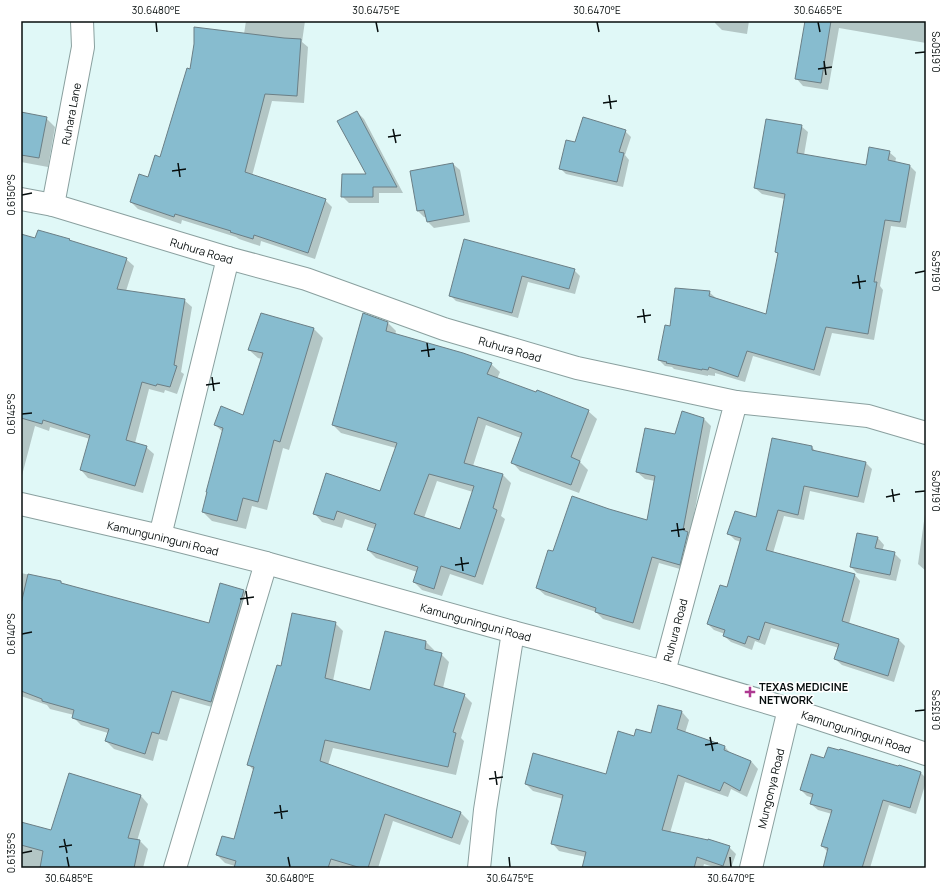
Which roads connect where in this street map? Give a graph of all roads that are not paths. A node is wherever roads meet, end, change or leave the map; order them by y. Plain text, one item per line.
1 (82, 21) edge
2 (21, 198) edge
3 (53, 205) junction
4 (228, 258) junction
5 (736, 402) junction
6 (926, 433) edge
7 (21, 504) edge
8 (160, 536) junction
9 (266, 563) junction
10 (513, 632) junction
11 (664, 672) junction
12 (789, 709) junction
13 (926, 754) edge
14 (175, 868) edge
15 (479, 868) edge
16 (751, 868) edge

1 - 3 street, Ruhara Lane
2 - 3 street, Ruhura Road
3 - 4 street, Ruhura Road
4 - 5 street, Ruhura Road
4 - 8 street
5 - 6 street
5 - 11 street, Ruhura Road
7 - 8 street, Kamunguninguni Road
8 - 9 street, Kamunguninguni Road
9 - 10 street, Kamunguninguni Road
9 - 14 street
10 - 11 street, Kamunguninguni Road
10 - 15 street
11 - 12 street, Kamunguninguni Road
12 - 13 street, Kamunguninguni Road
12 - 16 street, Mungonya Road

